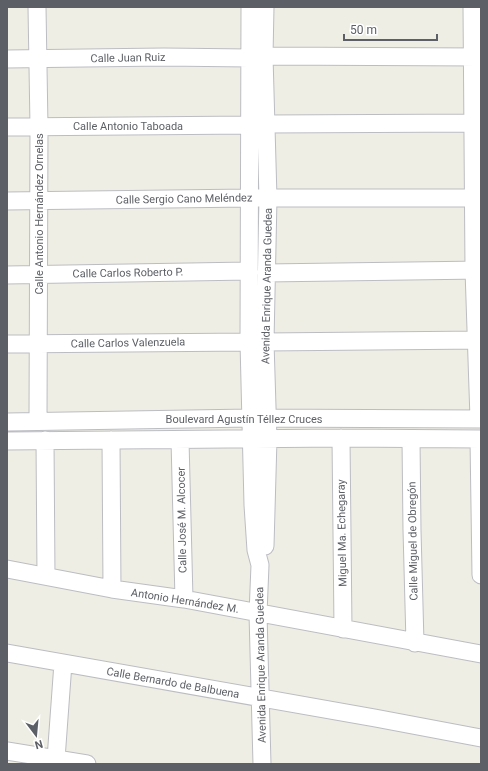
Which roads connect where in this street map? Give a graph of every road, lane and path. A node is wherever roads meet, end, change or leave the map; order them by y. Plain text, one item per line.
1 (37, 7) edge
2 (250, 7) edge
3 (265, 7) edge
4 (472, 7) edge
5 (257, 57) junction
6 (477, 57) edge
7 (7, 59) edge
8 (39, 59) junction
9 (477, 123) edge
10 (266, 124) junction
11 (250, 126) junction
12 (7, 127) edge
13 (40, 127) junction
14 (248, 198) junction
15 (268, 198) junction
16 (477, 198) edge
17 (7, 201) edge
18 (39, 201) junction
19 (477, 270) edge
20 (249, 271) junction
21 (266, 273) junction
22 (38, 274) junction
23 (7, 275) edge
24 (478, 340) edge
25 (257, 342) junction
26 (7, 344) edge
27 (38, 344) junction
28 (250, 418) junction
29 (268, 418) junction
30 (480, 419) edge
31 (38, 421) junction
32 (7, 422) edge
33 (341, 438) junction
34 (268, 439) junction
35 (412, 439) junction
36 (480, 439) edge
37 (45, 440) junction
38 (111, 440) junction
39 (180, 440) junction
40 (251, 440) junction
41 (7, 441) edge
42 (260, 565) junction
43 (7, 569) edge
44 (481, 575) edge
45 (46, 576) junction
46 (112, 589) junction
47 (184, 599) junction
48 (258, 614) junction
49 (343, 629) junction
50 (415, 643) junction
51 (7, 653) edge
52 (481, 654) edge
53 (63, 663) junction
54 (260, 698) junction
55 (481, 738) edge
56 (7, 750) edge
57 (56, 759) junction
58 (87, 764) edge
59 (262, 764) edge

1 - 8 street, Calle Antonio Hernández Ornelas
2 - 5 street, Avenida Enrique Aranda Guedea
3 - 5 street, Avenida Enrique Aranda Guedea
4 - 6 street
5 - 6 street, Calle Juan Ruiz
5 - 8 street, Calle Juan Ruiz
5 - 10 street, Avenida Enrique Aranda Guedea
5 - 11 street, Avenida Enrique Aranda Guedea
6 - 9 street
7 - 8 street, Calle Juan Ruiz
8 - 13 street, Calle Antonio Hernández Ornelas
9 - 10 street
9 - 16 street
10 - 15 street, Avenida Enrique Aranda Guedea
11 - 13 street, Calle Antonio Taboada
11 - 14 street, Avenida Enrique Aranda Guedea
12 - 13 street, Calle Antonio Taboada
13 - 18 street, Calle Antonio Hernández Ornelas
14 - 15 street, Calle Sergio Cano Meléndez
14 - 18 street, Calle Sergio Cano Meléndez
14 - 20 street, Avenida Enrique Aranda Guedea
15 - 16 street, Calle Sergio Cano Meléndez
15 - 21 street, Avenida Enrique Aranda Guedea
16 - 19 street
17 - 18 street, Calle Sergio Cano Meléndez
18 - 22 street, Calle Antonio Hernández Ornelas
19 - 21 street
19 - 24 street
20 - 22 street, Calle Carlos Roberto P.
20 - 25 street, Avenida Enrique Aranda Guedea
21 - 25 street, Avenida Enrique Aranda Guedea
22 - 23 street, Calle Carlos Roberto P.
22 - 27 street, Calle Antonio Hernández Ornelas
24 - 25 street, Calle Carlos Valenzuela
24 - 30 street
25 - 27 street, Calle Carlos Valenzuela
25 - 28 street, Avenida Enrique Aranda Guedea
25 - 29 street, Avenida Enrique Aranda Guedea
26 - 27 street, Calle Carlos Valenzuela
27 - 31 street, Calle Antonio Hernández Ornelas
28 - 29 street, Boulevard Agustín Téllez Cruces
28 - 31 street, Boulevard Agustín Téllez Cruces
28 - 40 street, Avenida Enrique Aranda Guedea
29 - 30 street, Boulevard Agustín Téllez Cruces
29 - 34 street, Avenida Enrique Aranda Guedea
31 - 32 street, Boulevard Agustín Téllez Cruces
33 - 34 street, Boulevard Agustín Téllez Cruces
33 - 35 street, Boulevard Agustín Téllez Cruces
33 - 49 street, Miguel Ma. Echegaray
34 - 40 street, Boulevard Agustín Téllez Cruces
34 - 42 street, Avenida Enrique Aranda Guedea
35 - 36 street, Boulevard Agustín Téllez Cruces
35 - 50 street, Calle Miguel de Obregón
36 - 44 street
37 - 38 street, Boulevard Agustín Téllez Cruces
37 - 41 street, Boulevard Agustín Téllez Cruces
37 - 45 street
38 - 39 street, Boulevard Agustín Téllez Cruces
38 - 46 street
39 - 40 street, Boulevard Agustín Téllez Cruces
39 - 47 street, Calle José M. Alcocer
40 - 42 street, Avenida Enrique Aranda Guedea
42 - 48 street, Avenida Enrique Aranda Guedea
43 - 45 street, Antonio Hernández M.
45 - 46 street, Antonio Hernández M.
46 - 47 street, Antonio Hernández M.
47 - 48 street, Antonio Hernández M.
48 - 49 street, Antonio Hernández M.
48 - 54 street, Avenida Enrique Aranda Guedea
49 - 50 street, Antonio Hernández M.
50 - 52 street, Antonio Hernández M.
51 - 53 street, Calle Bernardo de Balbuena
53 - 54 street, Calle Bernardo de Balbuena
53 - 57 street
54 - 55 street, Calle Bernardo de Balbuena
54 - 59 street, Avenida Enrique Aranda Guedea
56 - 57 street
57 - 58 street

